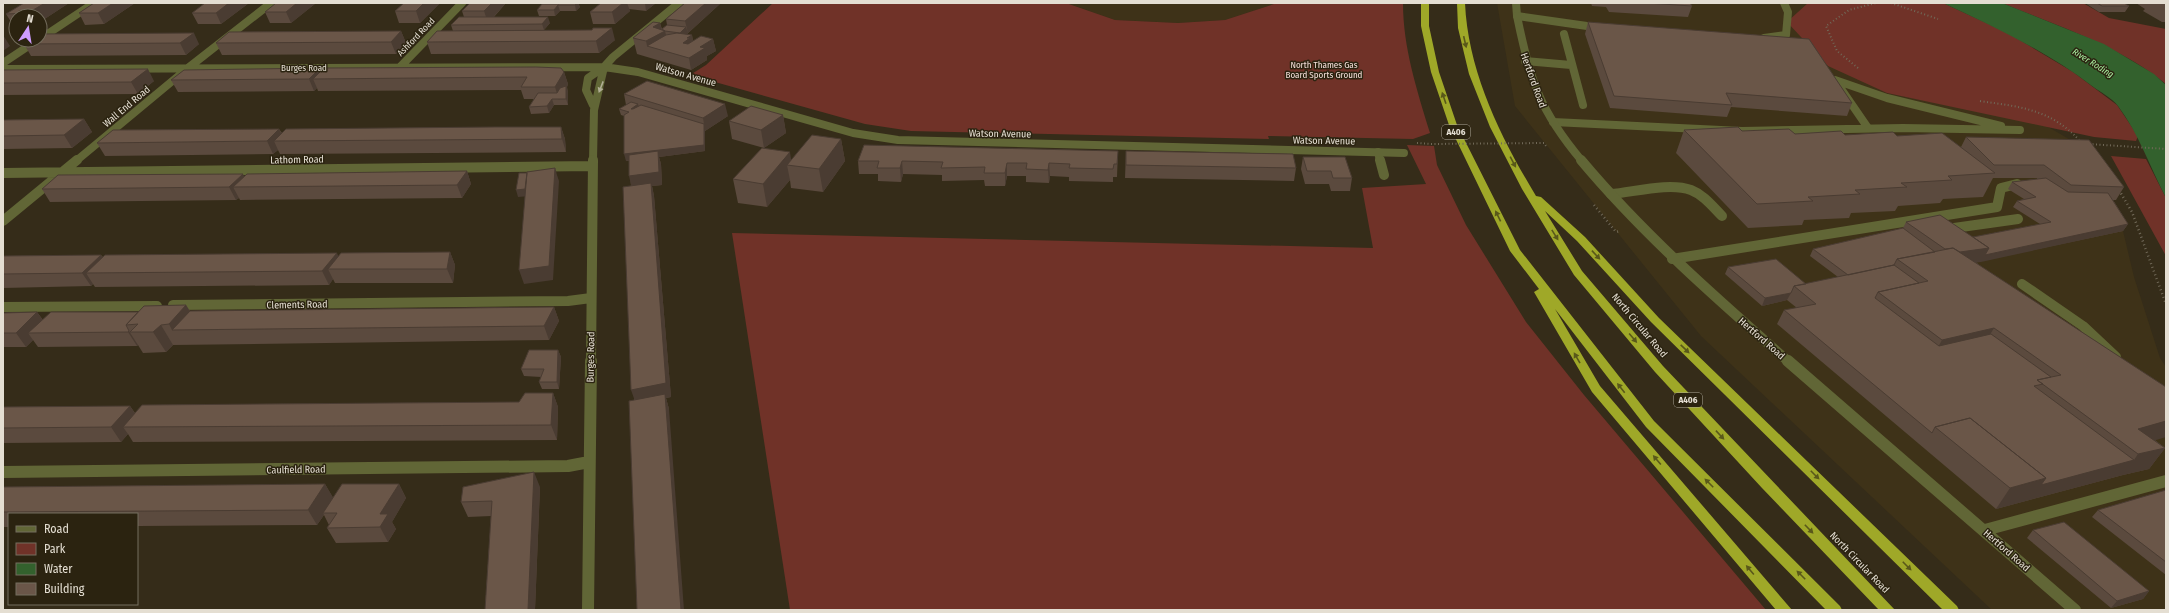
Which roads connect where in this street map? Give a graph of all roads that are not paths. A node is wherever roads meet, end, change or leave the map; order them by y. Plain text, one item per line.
1 (94, 3) edge
2 (271, 3) edge
3 (462, 3) edge
4 (679, 3) edge
5 (1425, 3) edge
6 (1460, 3) edge
7 (1516, 3) edge
8 (1784, 3) edge
9 (1517, 16) junction
10 (1608, 28) edge
11 (48, 33) edge
12 (1564, 34) dead end
13 (1753, 40) edge
14 (26, 48) edge
15 (1525, 61) junction
16 (3, 63) edge
17 (1571, 64) junction
18 (400, 67) junction
19 (604, 67) junction
20 (188, 68) junction
21 (3, 69) edge
22 (593, 105) junction
23 (1583, 105) dead end
24 (1553, 122) junction
25 (1868, 128) junction
26 (1378, 152) junction
27 (1404, 153) dead end
28 (592, 166) junction
29 (3, 173) edge
30 (62, 173) junction
31 (1384, 175) dead end
32 (2017, 184) edge
33 (1527, 189) junction
34 (1611, 194) junction
35 (1722, 216) dead end
36 (2018, 219) dead end
37 (1913, 220) junction
38 (3, 221) edge
39 (1515, 252) junction
40 (1672, 259) junction
41 (2022, 284) dead end
42 (591, 298) junction
43 (3, 307) edge
44 (2122, 362) edge
45 (589, 462) junction
46 (3, 472) edge
47 (2166, 482) edge
48 (1985, 530) junction
49 (1831, 607) edge
50 (588, 610) edge
51 (1785, 610) edge
52 (1888, 610) edge
53 (1952, 610) edge
54 (2075, 610) edge

1 - 11 street
2 - 20 street, Wall End Road
3 - 18 street, Ashford Road
4 - 19 street
39 -> 5 highway, A406
6 -> 33 highway, North Circular Road / A406
7 - 9 street, Hertford Road
8 - 13 street
9 - 10 street
9 - 15 street, Hertford Road
12 - 17 street
14 - 16 street
15 - 17 street
15 - 24 street, Hertford Road
17 - 23 street
18 - 19 street, Burges Road
18 - 20 street, Burges Road
19 -> 22 street, Burges Road
19 - 22 street, Burges Road
19 - 26 street, Watson Avenue
20 - 21 street, Burges Road
20 - 30 street, Wall End Road
22 - 28 street, Burges Road
24 - 25 street
24 - 34 street, Hertford Road
25 - 25 street
26 - 27 street, Watson Avenue
26 - 31 street
28 - 30 street, Lathom Road
28 - 42 street, Burges Road
29 - 30 street, Lathom Road
30 - 38 street, Wall End Road
32 - 37 street
33 -> 52 highway, North Circular Road / A406
33 -> 53 highway, A406
34 - 35 street
34 - 40 street, Hertford Road
36 - 37 street
37 - 40 street
49 -> 39 highway, A406
51 -> 39 highway, A406
40 - 48 street, Hertford Road
41 - 44 street
42 - 43 street, Clements Road
42 - 45 street, Burges Road
45 - 46 street, Caulfield Road
45 - 50 street, Burges Road
47 - 48 street
48 - 54 street, Hertford Road

